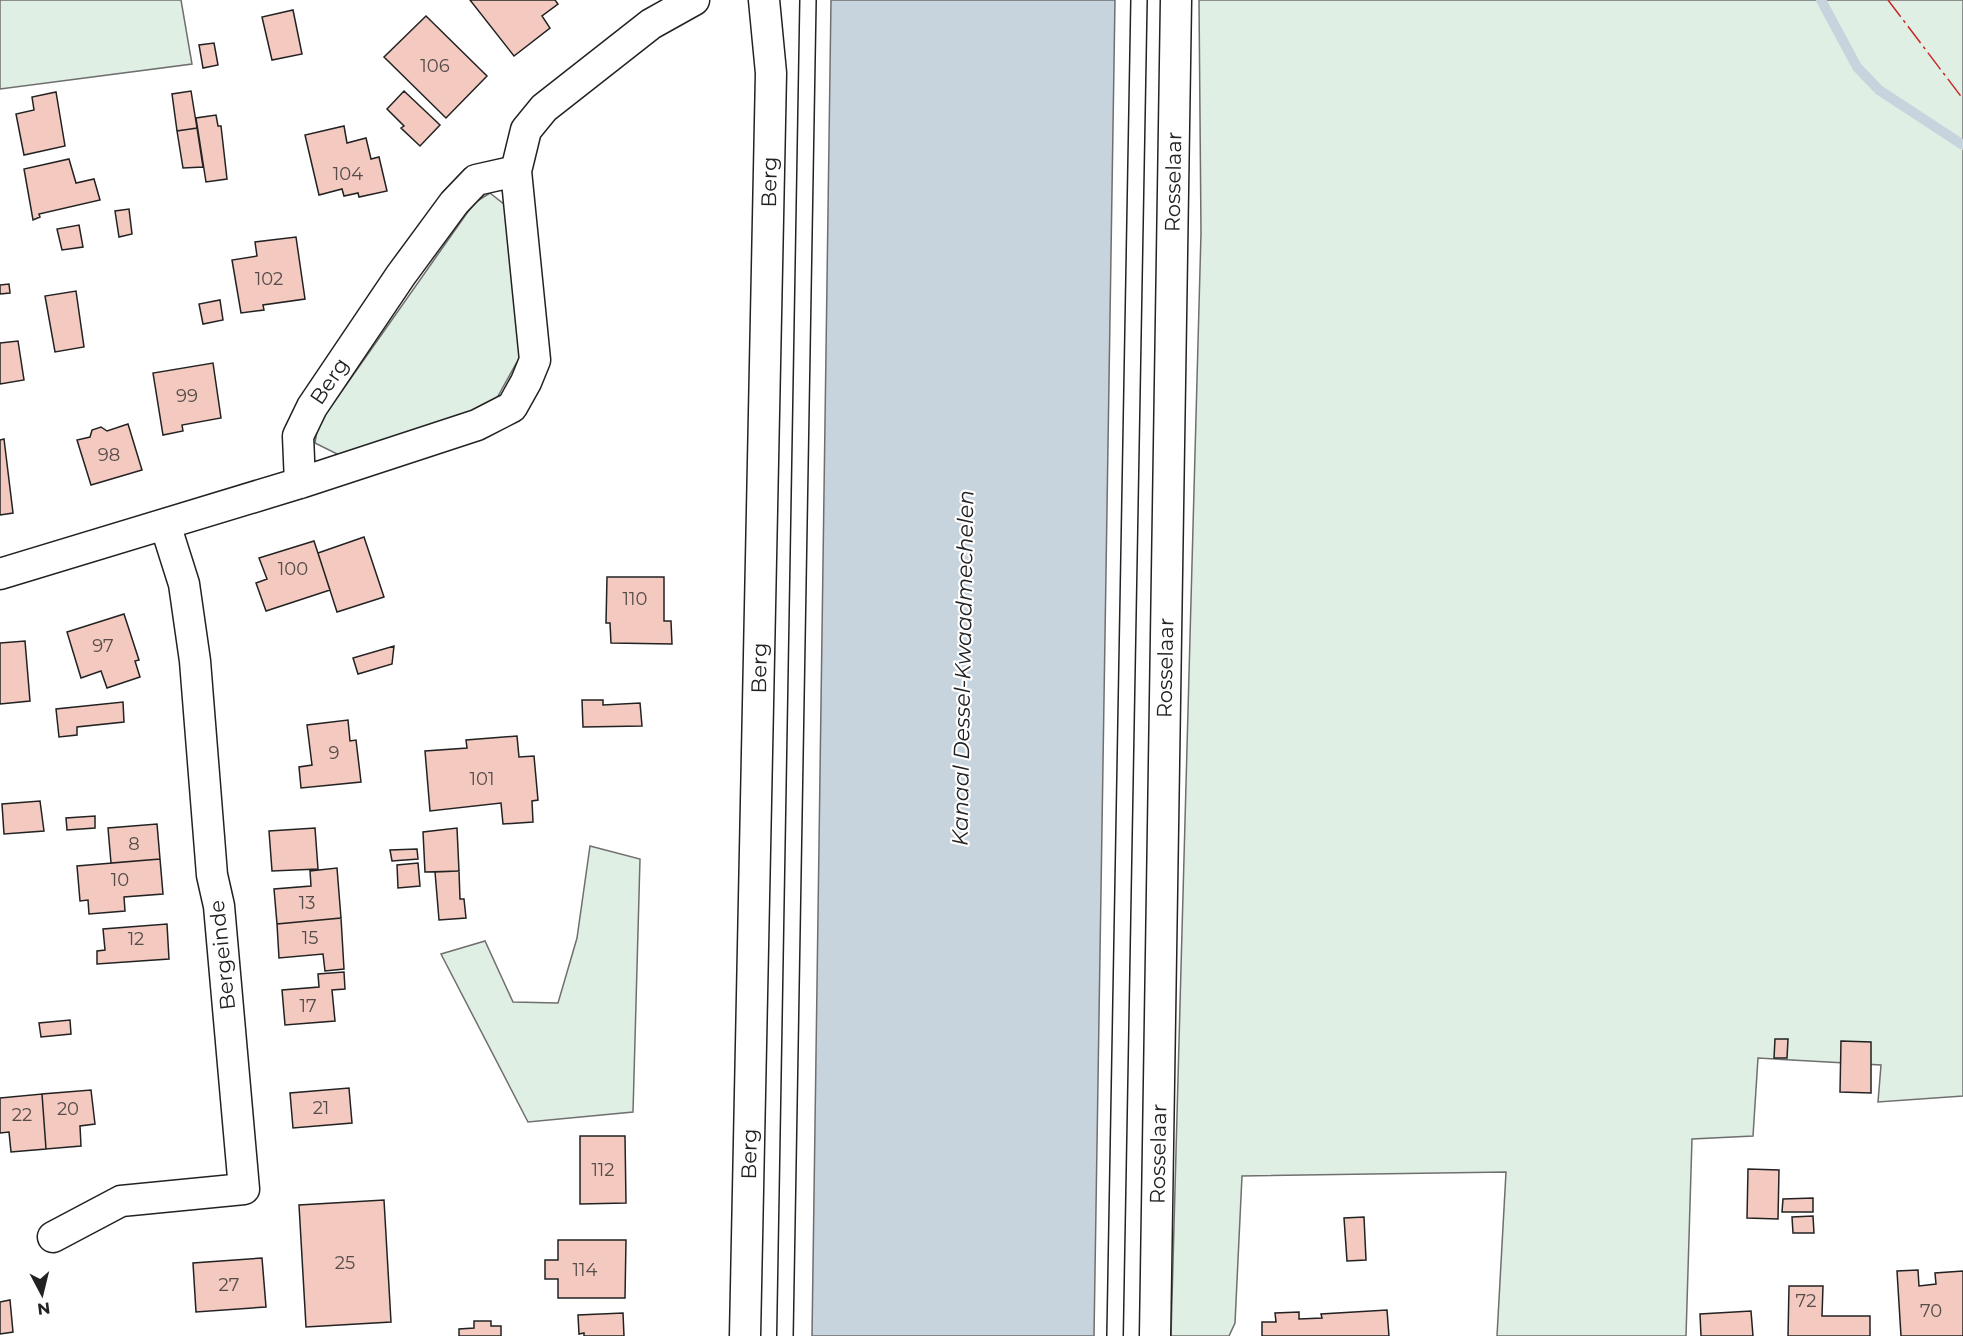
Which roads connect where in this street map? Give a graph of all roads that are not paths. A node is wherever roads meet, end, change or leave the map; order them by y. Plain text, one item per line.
1 (694, 0) edge
2 (764, 0) edge
3 (808, 0) edge
4 (1139, 0) edge
5 (1176, 0) edge
6 (516, 171) junction
7 (300, 483) junction
8 (165, 524) junction
9 (0, 574) edge
10 (53, 1237) dead end
11 (745, 1336) edge
12 (784, 1336) edge
13 (1115, 1336) edge
14 (1155, 1336) edge

1 - 6 street
2 - 11 street, Berg
3 - 12 lane
4 - 13 lane
5 - 14 street, Rosselaar
6 - 7 street, Berg
6 - 7 street
7 - 8 street
8 - 9 street
8 - 10 street, Bergeinde

